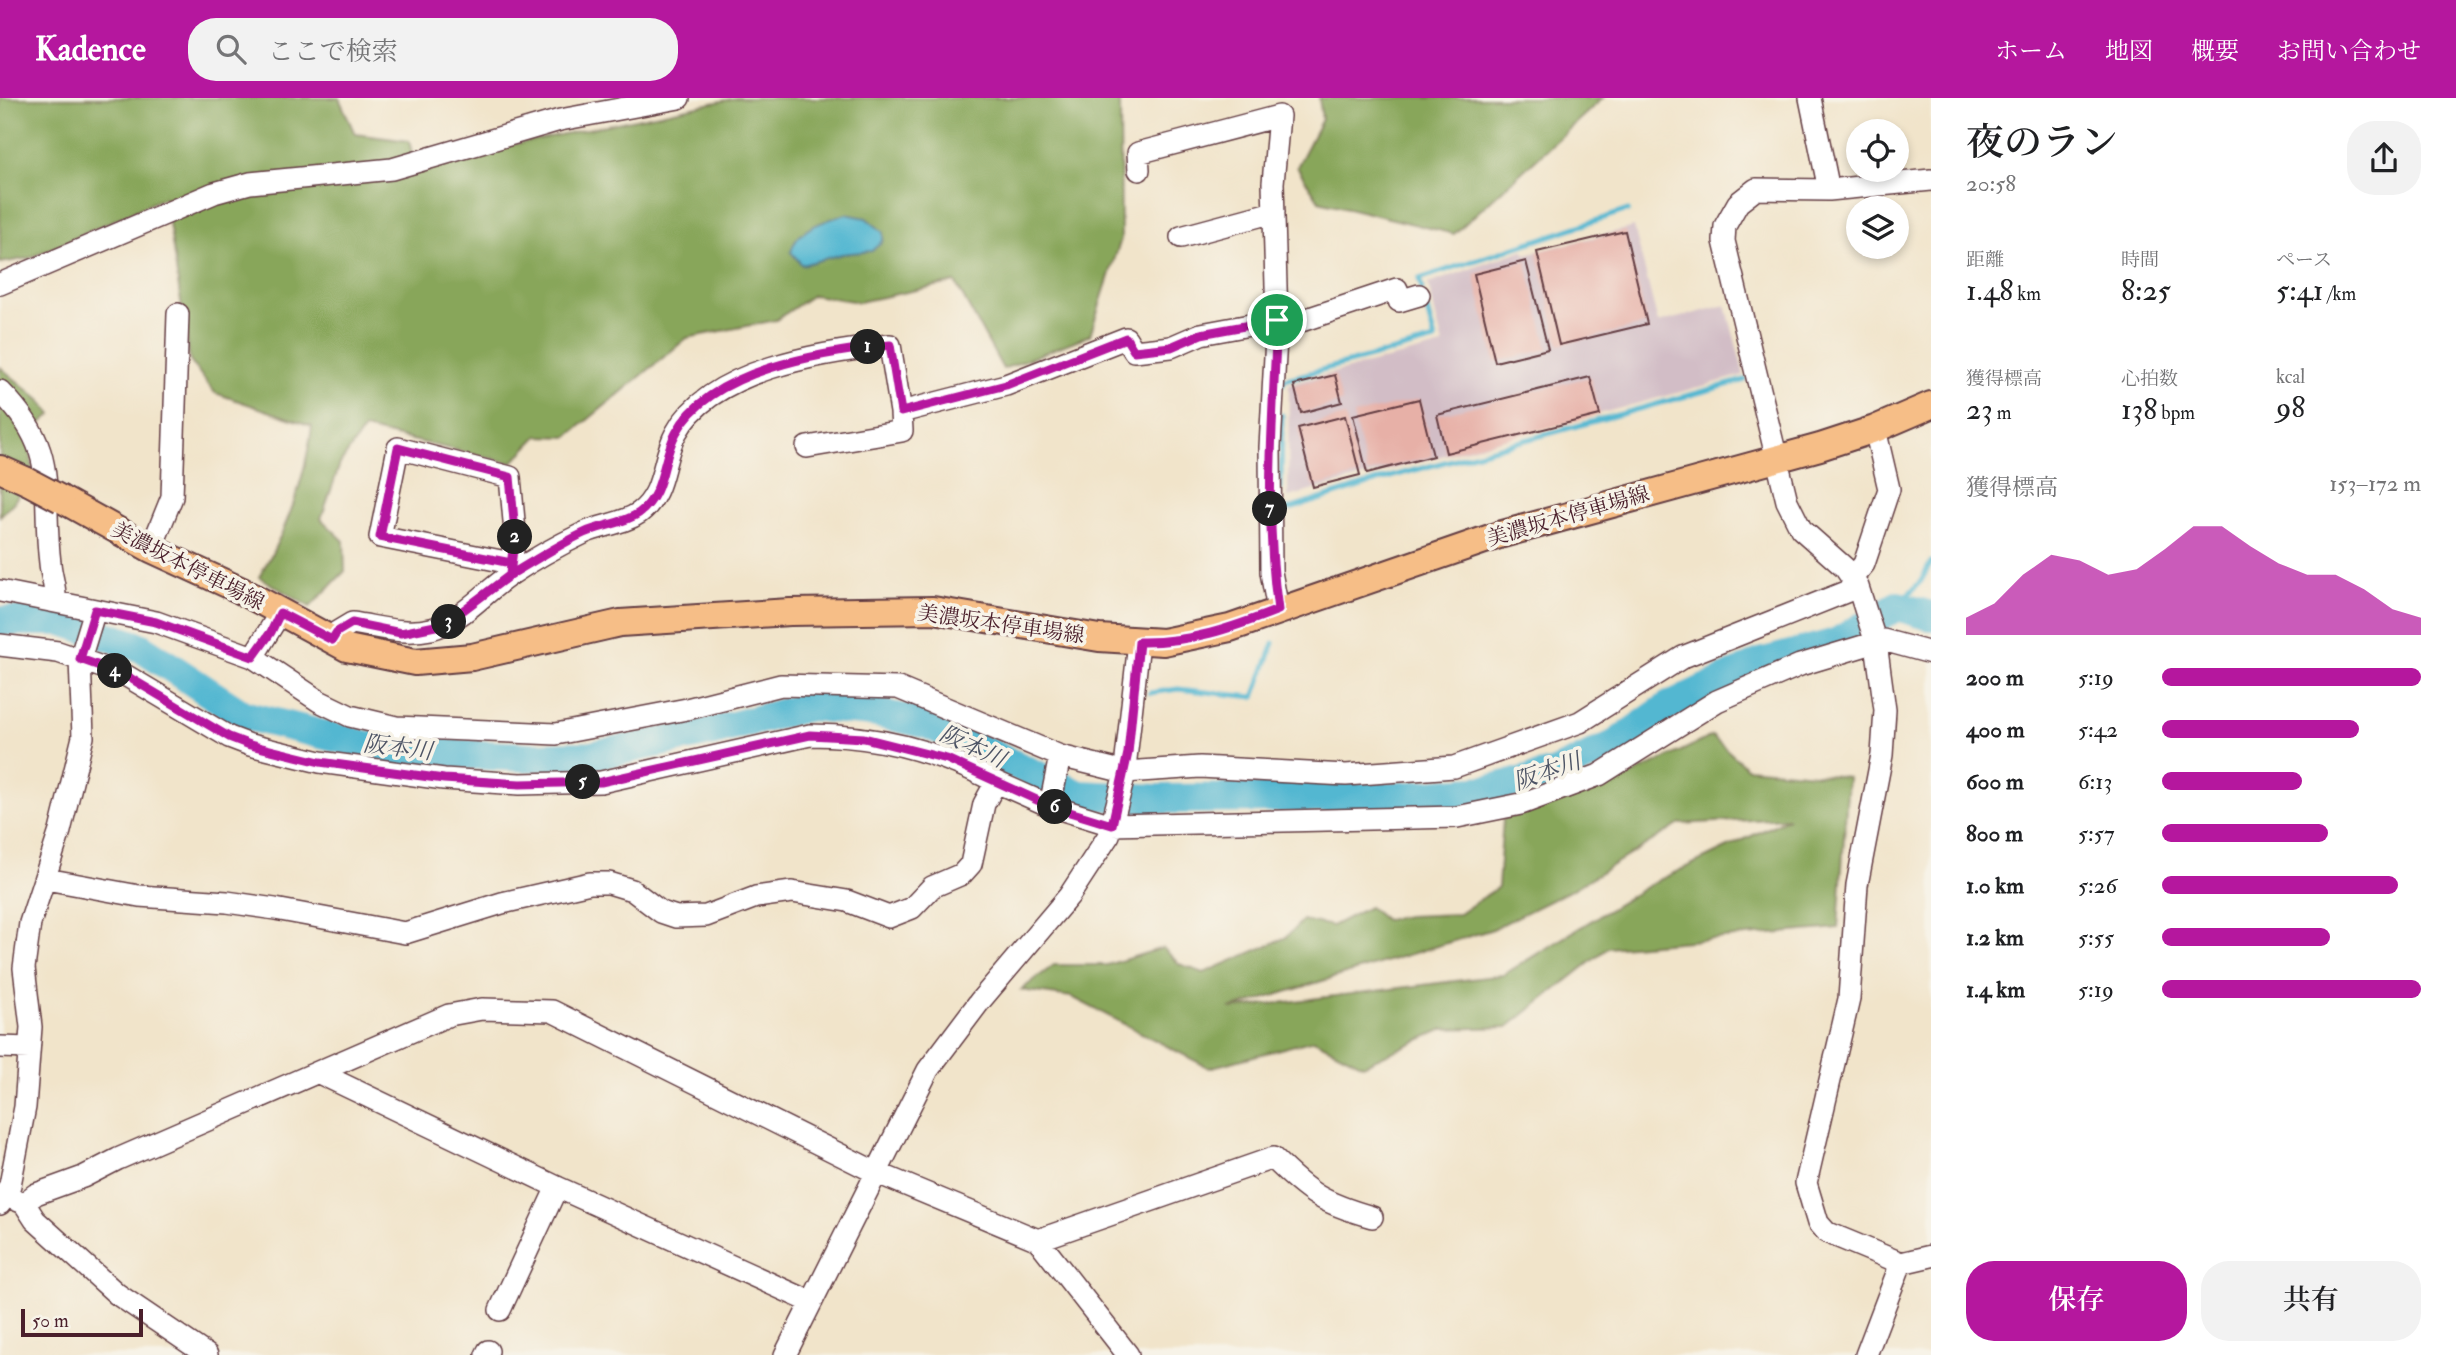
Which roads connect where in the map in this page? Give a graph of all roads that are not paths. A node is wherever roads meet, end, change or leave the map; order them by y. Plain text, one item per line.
1 (679, 98) edge
2 (1810, 98) edge
3 (1139, 170) dead end
4 (1931, 180) edge
5 (1829, 190) junction
6 (1274, 212) junction
7 (1181, 237) dead end
8 (0, 284) edge
9 (1419, 296) dead end
10 (178, 314) dead end
11 (1277, 325) junction
12 (0, 391) edge
13 (1931, 405) edge
14 (901, 412) junction
15 (1875, 429) junction
16 (807, 447) dead end
17 (1776, 459) junction
18 (0, 469) edge
19 (151, 549) junction
20 (510, 569) junction
21 (1856, 582) junction
22 (0, 592) edge
23 (55, 601) junction
24 (1278, 610) junction
25 (280, 613) junction
26 (93, 615) junction
27 (332, 640) junction
28 (1139, 642) junction
29 (1876, 643) junction
30 (0, 645) edge
31 (1931, 653) edge
32 (81, 656) junction
33 (253, 657) junction
34 (1060, 757) junction
35 (1124, 775) junction
36 (996, 782) junction
37 (1050, 806) junction
38 (1114, 820) junction
39 (46, 878) junction
40 (0, 1047) edge
41 (29, 1048) junction
42 (319, 1073) junction
43 (875, 1172) junction
44 (557, 1186) junction
45 (7, 1199) edge
46 (1372, 1217) dead end
47 (1038, 1240) junction
48 (1931, 1256) edge
49 (1900, 1263) junction
50 (811, 1302) junction
51 (500, 1310) dead end
52 (207, 1355) edge
53 (785, 1355) edge
54 (1128, 1355) edge
55 (1866, 1355) edge

1 - 8 street
2 - 5 street
3 - 6 street
4 - 5 street
5 - 17 street
6 - 7 street
6 - 11 street
9 - 11 street
10 - 19 street
11 - 14 street
11 - 24 street
12 - 23 street
13 - 15 main road, 美濃坂本停車場線
14 - 16 street
14 - 20 street
15 - 17 main road, 美濃坂本停車場線
15 - 21 street
17 - 21 street
17 - 24 main road, 美濃坂本停車場線
18 - 19 main road, 美濃坂本停車場線, bridge
19 - 25 main road, 美濃坂本停車場線
20 - 20 street
20 - 27 street
21 - 29 street
21 - 35 street
22 - 23 street
23 - 26 street
24 - 28 main road, 美濃坂本停車場線
25 - 27 main road, 美濃坂本停車場線
25 - 33 street
26 - 32 street
26 - 33 street
27 - 28 main road, 美濃坂本停車場線
28 - 35 street
29 - 31 street
29 - 38 street
29 - 49 street
30 - 32 street
32 - 36 street
32 - 39 street
33 - 34 street
34 - 35 street
34 - 37 street
35 - 38 street
36 - 37 street
36 - 39 street
37 - 38 street
38 - 43 street
39 - 41 street
40 - 41 street
41 - 45 street
42 - 43 street
42 - 44 street
42 - 45 street
43 - 47 street
43 - 50 street
44 - 50 street
44 - 51 street
45 - 52 street
46 - 47 street
47 - 54 street
48 - 49 street
49 - 55 street
50 - 53 street

